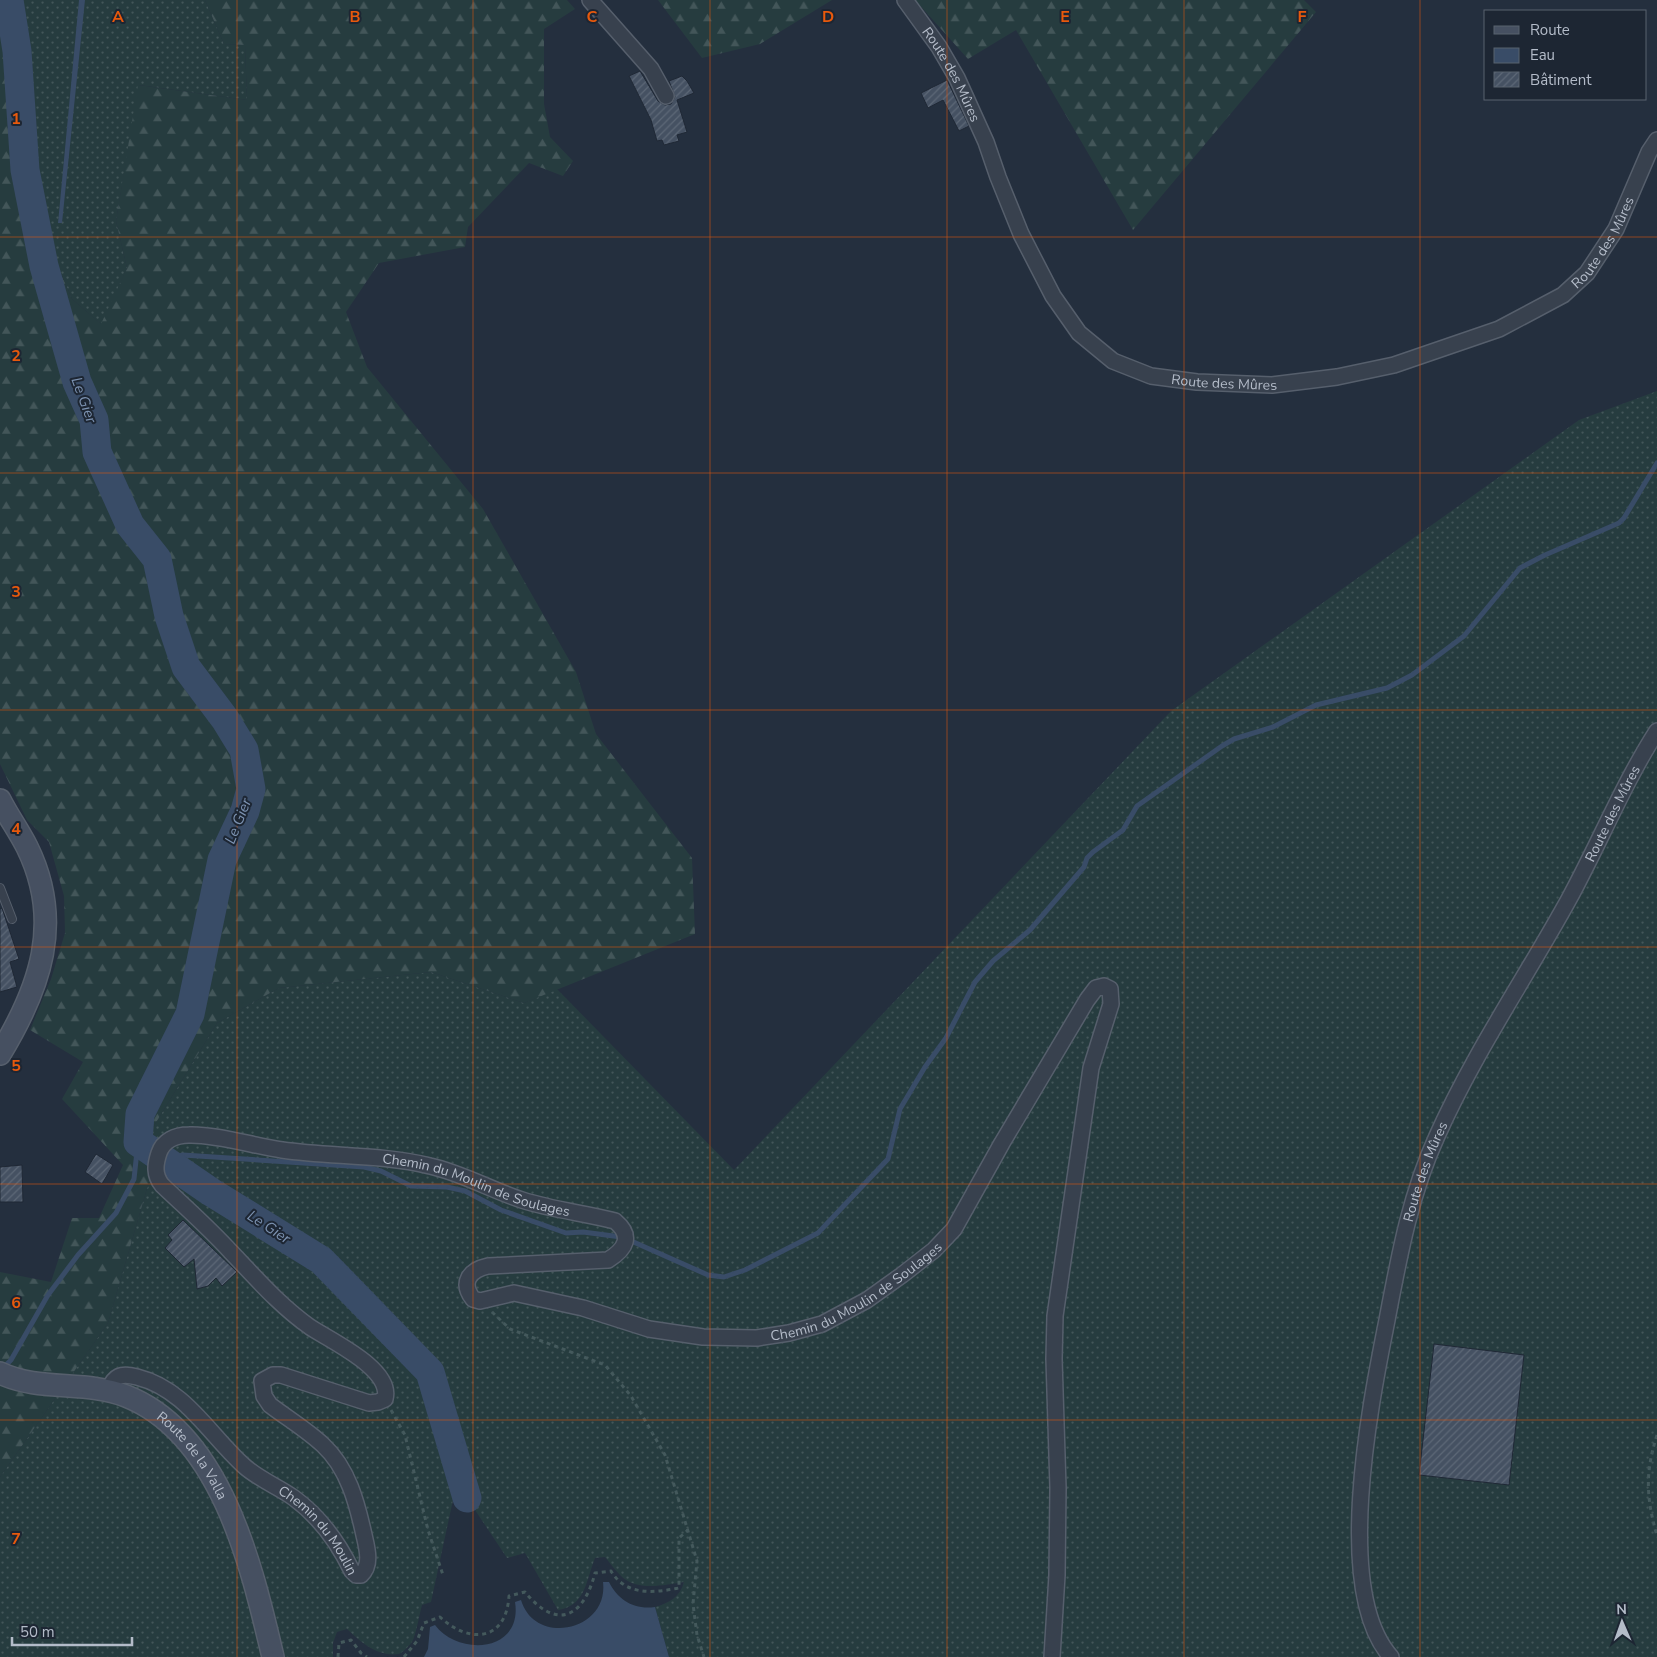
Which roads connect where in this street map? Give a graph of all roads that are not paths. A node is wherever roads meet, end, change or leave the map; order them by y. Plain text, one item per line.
1 (590, 0) edge
2 (905, 0) edge
3 (666, 96) dead end
4 (1657, 140) edge
5 (1657, 731) edge
6 (0, 800) edge
7 (0, 888) edge
8 (12, 919) dead end
9 (0, 1054) edge
10 (0, 1373) edge
11 (108, 1391) junction
12 (385, 1399) joint
13 (273, 1657) edge
14 (1052, 1657) edge
15 (1391, 1657) edge

1 - 3 street
2 - 4 street, Route des Mûres
5 - 15 street, Route des Mûres
6 - 9 main road
7 - 8 lane
10 - 11 main road, Route de la Valla
11 - 12 street, Chemin du Moulin
11 - 13 main road, Route de la Valla
12 - 14 street, Chemin du Moulin de Soulages

